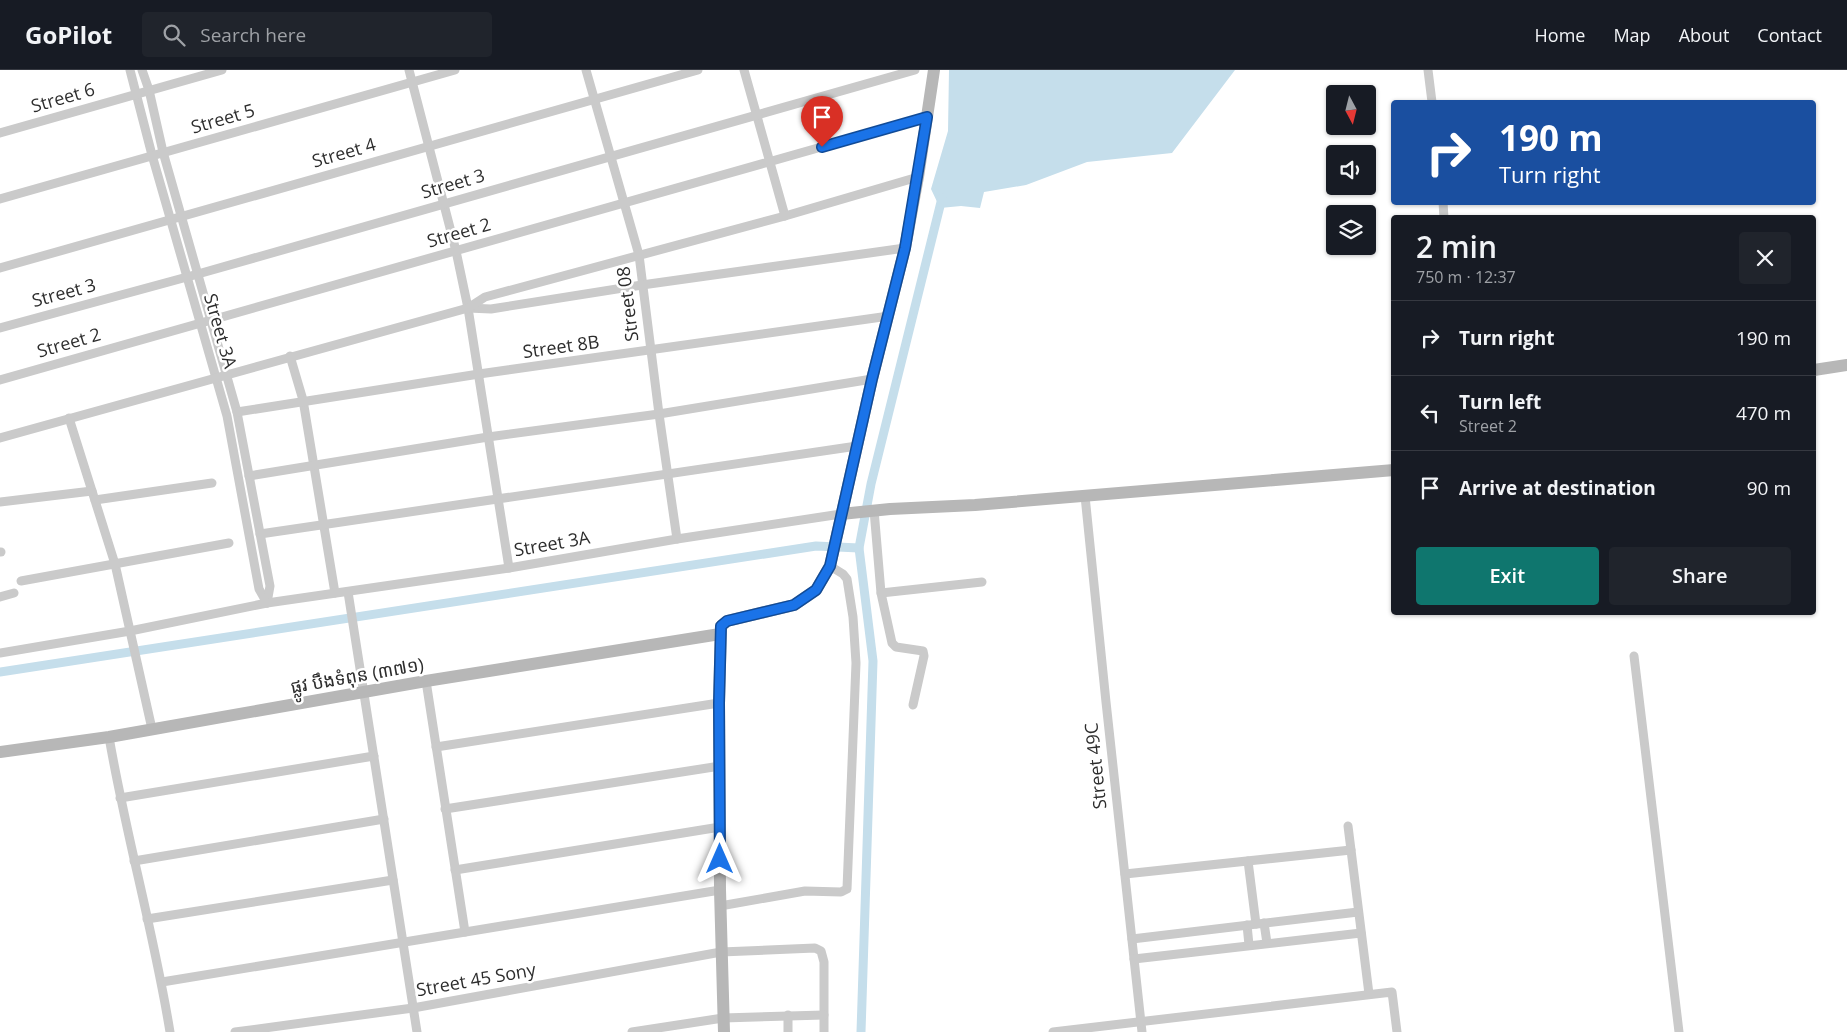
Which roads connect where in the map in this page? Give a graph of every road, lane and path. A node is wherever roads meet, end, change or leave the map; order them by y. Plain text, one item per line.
1 (130, 70) edge
2 (142, 70) edge
3 (222, 70) edge
4 (409, 70) edge
5 (455, 70) edge
6 (586, 70) edge
7 (698, 70) edge
8 (744, 70) edge
9 (915, 70) edge
10 (934, 70) edge
11 (1428, 70) edge
12 (412, 82) junction
13 (149, 90) junction
14 (137, 94) junction
15 (595, 99) junction
16 (1432, 100) edge
17 (756, 115) junction
18 (927, 117) junction
19 (0, 133) edge
20 (430, 146) junction
21 (163, 152) junction
22 (152, 156) junction
23 (611, 156) junction
24 (770, 162) junction
25 (918, 177) junction
26 (0, 199) edge
27 (625, 203) junction
28 (444, 204) junction
29 (181, 216) junction
30 (785, 216) junction
31 (171, 220) junction
32 (905, 248) junction
33 (456, 251) junction
34 (639, 255) junction
35 (0, 268) edge
36 (198, 274) junction
37 (187, 277) junction
38 (642, 285) junction
39 (468, 308) junction
40 (889, 316) junction
41 (211, 320) junction
42 (200, 323) junction
43 (0, 328) edge
44 (650, 351) junction
45 (290, 356) junction
46 (1847, 365) edge
47 (1816, 370) edge
48 (226, 374) junction
49 (479, 374) junction
50 (216, 378) junction
51 (872, 379) junction
52 (0, 380) edge
53 (303, 400) junction
54 (236, 412) junction
55 (659, 414) junction
56 (69, 418) junction
57 (240, 428) junction
58 (229, 430) junction
59 (488, 437) junction
60 (0, 438) edge
61 (857, 446) junction
62 (248, 466) junction
63 (314, 466) junction
64 (236, 469) junction
65 (1391, 470) edge
66 (668, 474) junction
67 (250, 476) junction
68 (212, 483) dead end
69 (92, 490) junction
70 (1085, 496) junction
71 (95, 500) junction
72 (497, 500) junction
73 (0, 502) edge
74 (869, 510) junction
75 (841, 514) junction
76 (324, 525) junction
77 (248, 528) junction
78 (260, 530) junction
79 (677, 539) junction
80 (228, 543) dead end
81 (115, 564) junction
82 (830, 566) junction
83 (509, 568) junction
84 (21, 581) dead end
85 (982, 582) dead end
86 (348, 592) junction
87 (14, 593) dead end
88 (335, 593) junction
89 (881, 593) junction
90 (0, 597) edge
91 (268, 603) junction
92 (130, 632) junction
93 (720, 634) junction
94 (0, 653) edge
95 (1634, 656) dead end
96 (426, 681) junction
97 (364, 692) junction
98 (719, 703) junction
99 (913, 705) dead end
100 (152, 729) junction
101 (109, 737) junction
102 (436, 747) junction
103 (0, 752) edge
104 (374, 756) junction
105 (720, 766) junction
106 (120, 798) junction
107 (445, 809) junction
108 (384, 819) junction
109 (1348, 826) dead end
110 (720, 827) junction
111 (1351, 850) junction
112 (134, 861) junction
113 (1248, 861) junction
114 (455, 870) junction
115 (1124, 874) junction
116 (393, 880) junction
117 (720, 890) junction
118 (720, 906) junction
119 (1358, 912) junction
120 (147, 919) junction
121 (1256, 924) junction
122 (465, 932) junction
123 (1361, 933) junction
124 (1132, 939) junction
125 (403, 942) junction
126 (1267, 944) junction
127 (1249, 946) junction
128 (722, 952) junction
129 (1134, 959) junction
130 (162, 982) junction
131 (1369, 994) junction
132 (413, 1008) junction
133 (824, 1014) junction
134 (788, 1015) junction
135 (724, 1018) junction
136 (1141, 1022) junction
137 (170, 1032) edge
138 (235, 1032) edge
139 (417, 1032) edge
140 (632, 1032) edge
141 (724, 1032) edge
142 (788, 1032) edge
143 (824, 1032) edge
144 (1053, 1032) edge
145 (1142, 1032) edge
146 (1397, 1032) edge
147 (1680, 1032) edge

1 - 14 street, Street 3A
2 - 13 street, Street 3A
3 - 13 street, Street 6
4 - 12 street
5 - 12 street, Street 5
6 - 15 street, Street 08
7 - 15 street, Street 4
8 - 17 street
9 - 17 street, Street 3
10 - 18 street
11 - 16 street
12 - 20 street
12 - 21 street, Street 5
13 - 14 street, Street 6
13 - 21 street, Street 3A
14 - 19 street, Street 6
14 - 22 street, Street 3A
15 - 20 street, Street 4
15 - 23 street, Street 08
17 - 23 street, Street 3
17 - 24 street
18 - 24 street, Street 2
18 - 25 street
20 - 28 street
20 - 29 street, Street 4
21 - 22 street, Street 5
21 - 29 street, Street 3A
22 - 26 street, Street 5
22 - 31 street, Street 3A
23 - 27 street, Street 08
23 - 28 street, Street 3
24 - 27 street, Street 2
24 - 30 street
25 - 30 street
25 - 32 street
27 - 33 street, Street 2
27 - 34 street, Street 08
28 - 33 street
28 - 36 street, Street 3
29 - 31 street, Street 4
29 - 36 street, Street 3A
30 - 34 street
31 - 35 street, Street 4
31 - 37 street, Street 3A
32 - 38 street
32 - 40 street
33 - 39 street
33 - 41 street, Street 2
34 - 38 street, Street 08
34 - 39 street
36 - 37 street, Street 3
36 - 41 street, Street 3A
37 - 42 street, Street 3A
37 - 43 street, Street 3
38 - 39 street
38 - 44 street, Street 08
39 - 45 street
39 - 49 street
40 - 44 street, Street 8B
40 - 51 street
41 - 42 street, Street 2
41 - 48 street, Street 3A
42 - 50 street, Street 3A
42 - 52 street, Street 2
44 - 49 street, Street 8B
44 - 55 street, Street 08
45 - 48 street
45 - 53 street
46 - 47 street
48 - 50 street
48 - 54 street, Street 3A
49 - 53 street, Street 8B
49 - 59 street
50 - 56 street
50 - 58 street, Street 3A
51 - 55 street
51 - 61 street
53 - 54 street, Street 8B
53 - 63 street
54 - 57 street, Street 3A
55 - 59 street
55 - 66 street, Street 08
56 - 60 street
56 - 69 street
57 - 58 street
57 - 62 street, Street 3A
58 - 64 street, Street 3A
59 - 63 street
59 - 72 street
61 - 66 street
61 - 75 street
62 - 64 street
62 - 67 street, Street 3A
63 - 67 street
63 - 76 street
64 - 77 street, Street 3A
65 - 70 street
66 - 72 street
66 - 79 street, Street 08
67 - 78 street, Street 3A
68 - 71 street
69 - 71 street
69 - 73 street
70 - 74 street
70 - 115 street, Street 49C
71 - 81 street
72 - 76 street
72 - 83 street
74 - 75 street
74 - 89 street
75 - 79 street, Street 3A
75 - 82 street
76 - 78 street
76 - 88 street
77 - 78 street
77 - 91 street, Street 3A
78 - 91 street, Street 3A
79 - 83 street, Street 3A
80 - 81 street
81 - 84 street
81 - 92 street
82 - 93 street
82 - 118 street
83 - 86 street, Street 3A
85 - 89 street
86 - 88 street, Street 3A
86 - 97 street
87 - 90 street
88 - 91 street, Street 3A
89 - 99 street
91 - 92 street, Street 3A
92 - 94 street, Street 3A
92 - 100 street
93 - 96 street, ផ្លូវ បឹងទំពុន (៣៧១)
93 - 98 street
95 - 147 street
96 - 97 street, ផ្លូវ បឹងទំពុន (៣៧១)
96 - 102 street
97 - 100 street, ផ្លូវ បឹងទំពុន (៣៧១)
97 - 104 street
98 - 102 street
98 - 105 street
100 - 101 street, ផ្លូវ បឹងទំពុន (៣៧១)
101 - 103 street, ផ្លូវ បឹងទំពុន (៣៧១)
101 - 106 street
102 - 107 street
104 - 106 street
104 - 108 street
105 - 107 street
105 - 110 street
106 - 112 street
107 - 114 street
108 - 112 street
108 - 116 street
109 - 111 street
110 - 114 street
110 - 117 street
111 - 113 street
111 - 119 street
112 - 120 street
113 - 115 street
113 - 121 street
114 - 122 street
115 - 124 street, Street 49C
116 - 120 street
116 - 125 street
117 - 118 street
117 - 122 street
118 - 128 street
119 - 121 street
119 - 123 street
120 - 130 street
121 - 124 street
121 - 126 street
121 - 127 street
122 - 125 street
123 - 126 street
123 - 131 street
124 - 129 street, Street 49C
125 - 130 street
125 - 132 street
126 - 127 street
127 - 129 street
128 - 132 street, Street 45 Sony
128 - 133 street, Street 45 Sony
128 - 135 street
129 - 136 street, Street 49C
130 - 137 street
131 - 136 street
131 - 146 street
132 - 138 street, Street 45 Sony
132 - 139 street
133 - 134 street
133 - 143 street
134 - 135 street
134 - 142 street
135 - 140 street
135 - 141 street
136 - 144 street
136 - 145 street, Street 49C

